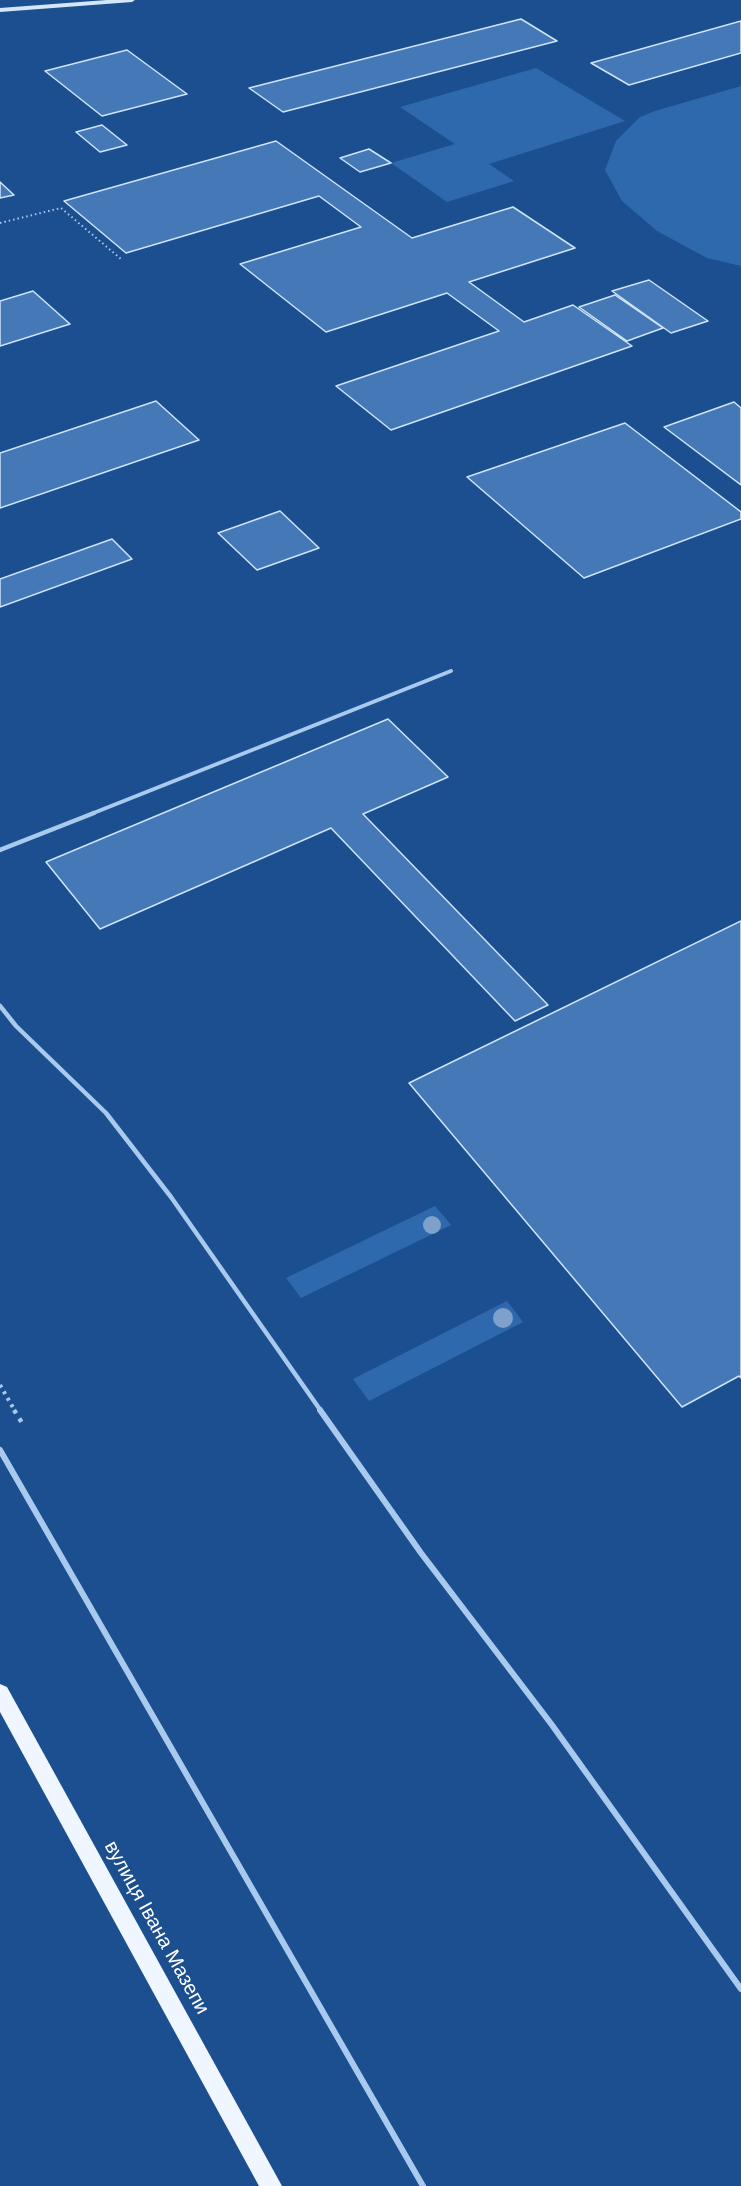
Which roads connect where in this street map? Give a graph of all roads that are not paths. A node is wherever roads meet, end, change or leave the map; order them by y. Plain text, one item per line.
1 (132, 0) edge
2 (0, 10) edge
3 (451, 670) dead end
4 (0, 850) edge
5 (0, 1006) edge
6 (0, 1450) edge
7 (0, 1694) edge
8 (741, 1989) edge
9 (271, 2186) edge
10 (423, 2186) edge

1 - 2 street
3 - 4 lane
5 - 8 lane
6 - 10 lane
7 - 9 main road, вулиця Івана Мазепи

